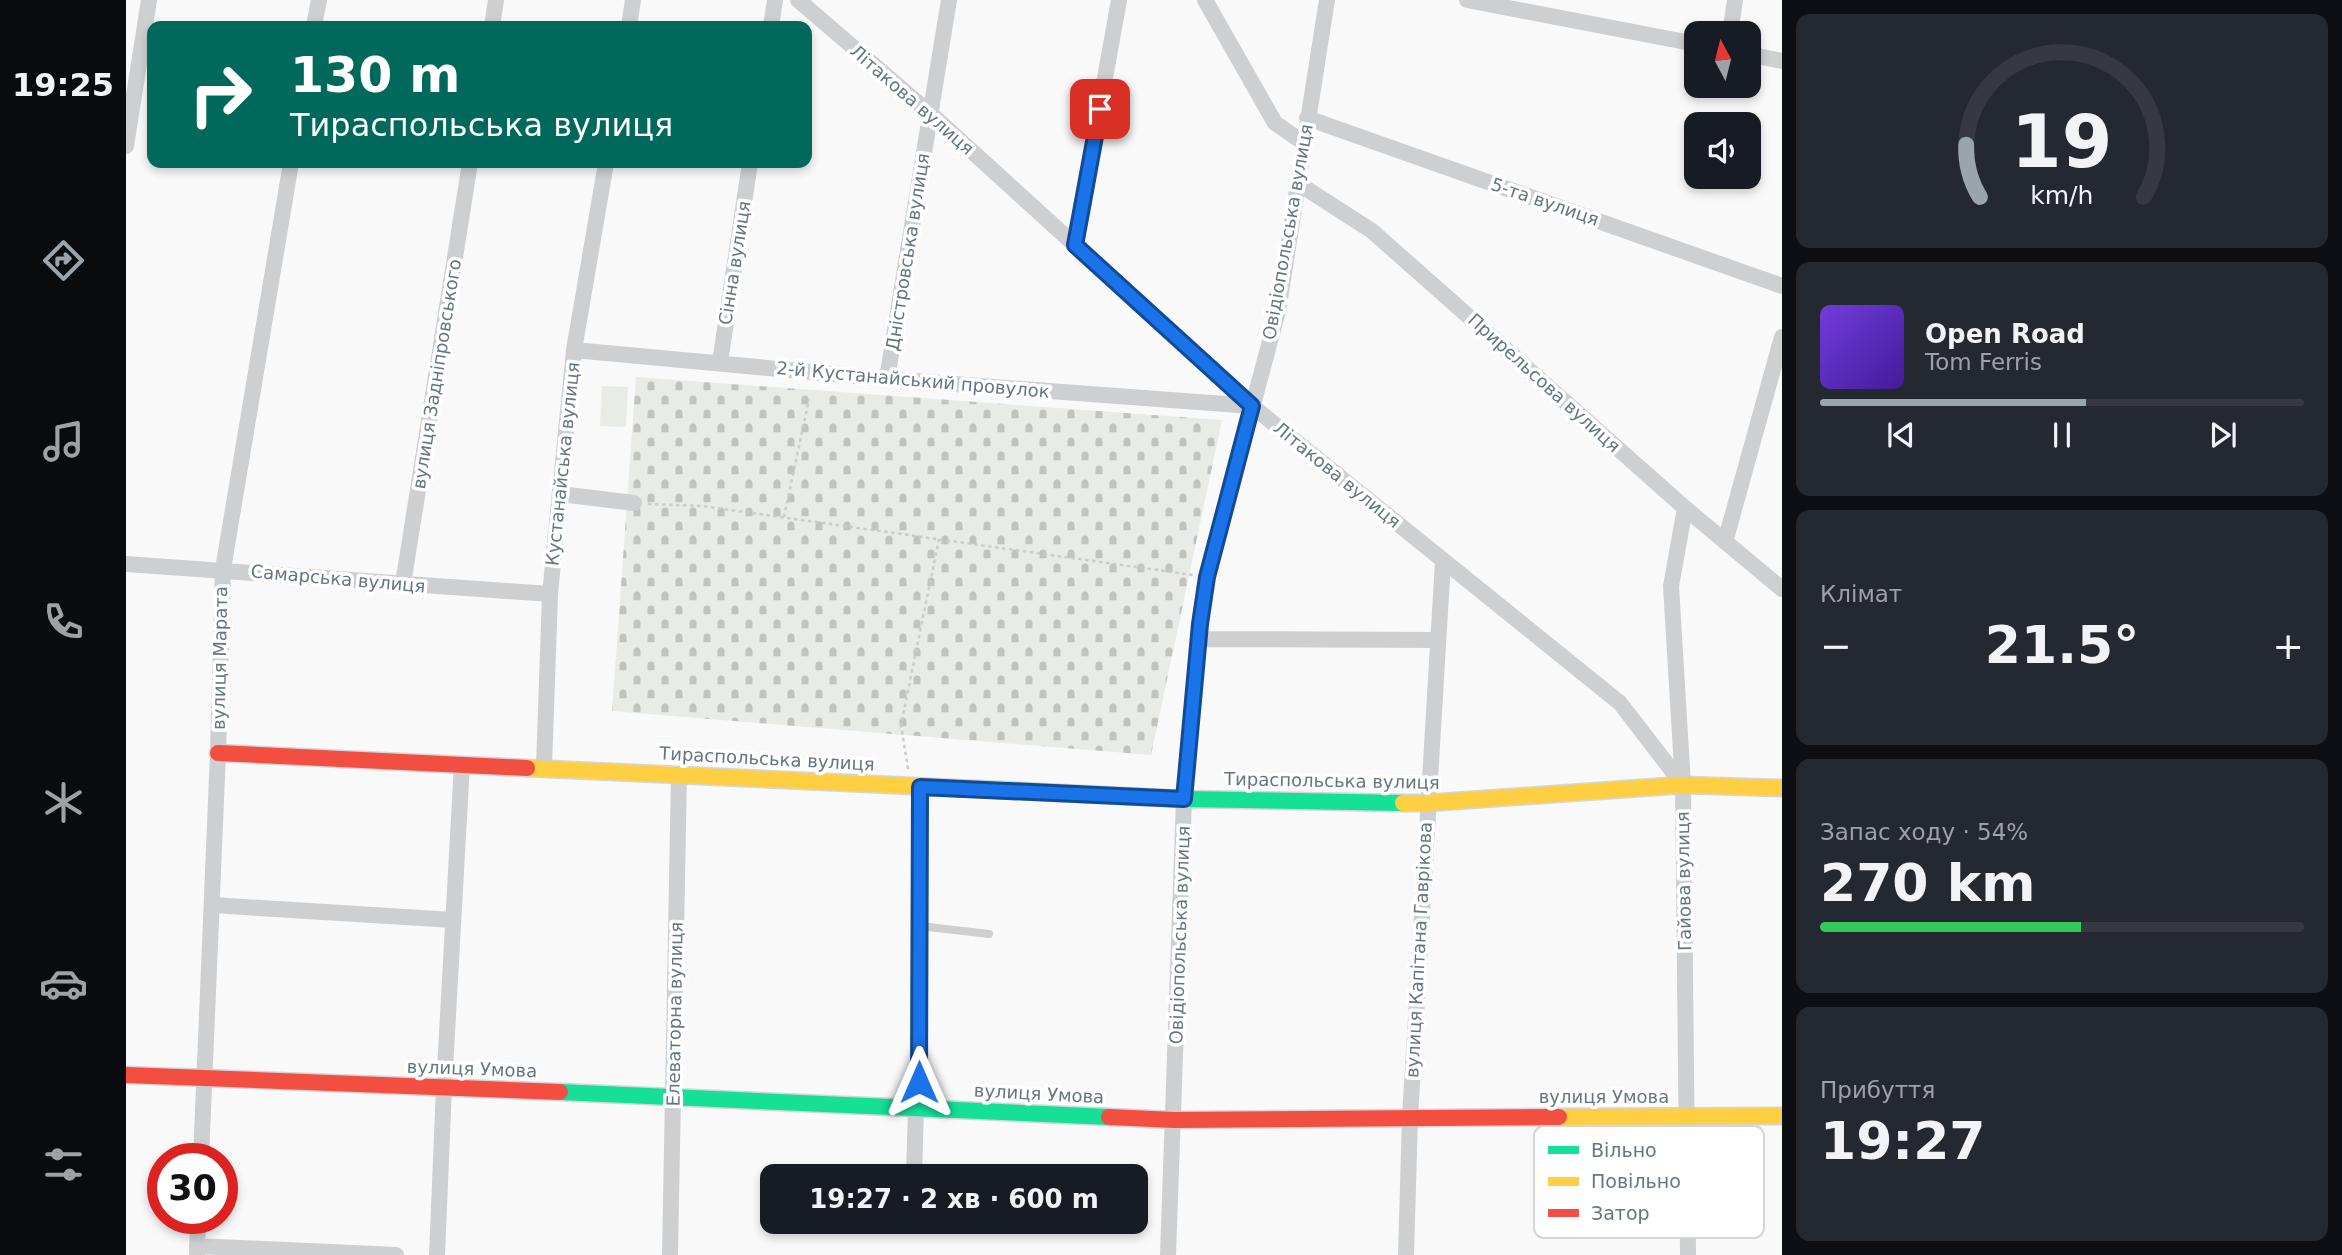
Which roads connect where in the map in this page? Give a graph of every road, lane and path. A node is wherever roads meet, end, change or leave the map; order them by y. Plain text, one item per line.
1 (149, 0) edge
2 (319, 0) edge
3 (496, 0) edge
4 (633, 0) edge
5 (775, 0) edge
6 (798, 0) edge
7 (949, 0) edge
8 (1119, 0) edge
9 (1205, 0) edge
10 (1327, 0) edge
11 (1467, 0) edge
12 (1735, 0) edge
13 (315, 21) edge
14 (493, 21) edge
15 (630, 21) edge
16 (772, 21) edge
17 (1732, 21) edge
18 (1684, 42) edge
19 (1761, 57) edge
20 (1782, 61) edge
21 (931, 114) junction
22 (1307, 118) junction
23 (1304, 143) junction
24 (126, 146) edge
25 (290, 168) edge
26 (469, 168) edge
27 (605, 168) edge
28 (749, 168) edge
29 (1299, 184) junction
30 (1075, 245) junction
31 (1782, 286) edge
32 (1782, 337) edge
33 (574, 350) junction
34 (720, 362) junction
35 (887, 379) junction
36 (809, 398) dead end
37 (1252, 406) junction
38 (560, 494) junction
39 (634, 503) joint
40 (1685, 508) junction
41 (784, 517) junction
42 (939, 539) junction
43 (1725, 542) junction
44 (1443, 561) junction
45 (126, 564) edge
46 (223, 569) junction
47 (1207, 577) junction
48 (403, 584) junction
49 (1782, 589) edge
50 (550, 594) junction
51 (1199, 639) junction
52 (1437, 640) junction
53 (218, 753) junction
54 (462, 764) junction
55 (544, 768) junction
56 (679, 774) junction
57 (1683, 785) junction
58 (915, 786) junction
59 (1782, 788) edge
60 (1184, 799) junction
61 (1427, 803) junction
62 (212, 905) junction
63 (453, 920) junction
64 (920, 926) junction
65 (989, 934) dead end
66 (126, 1075) edge
67 (205, 1077) junction
68 (444, 1087) junction
69 (674, 1096) junction
70 (917, 1107) junction
71 (1687, 1115) junction
72 (1782, 1116) edge
73 (1410, 1117) junction
74 (1174, 1120) junction
75 (1687, 1126) edge
76 (202, 1143) edge
77 (915, 1164) edge
78 (197, 1250) edge
79 (396, 1255) edge
80 (438, 1255) edge
81 (670, 1255) edge
82 (1168, 1255) edge
83 (1406, 1255) edge

1 - 24 street
2 - 13 street
3 - 14 street
4 - 15 street
5 - 16 street
6 - 21 street, Літакова вулиця
7 - 21 street, Дністровська вулиця
8 - 30 street
9 - 23 street
10 - 22 street, Овідіопольська вулиця
11 - 18 street
12 - 17 street
19 - 20 street
21 - 30 street, Літакова вулиця
21 - 35 street, Дністровська вулиця
22 - 23 street, Овідіопольська вулиця
22 - 31 street, 5-та вулиця
23 - 29 street, Овідіопольська вулиця
25 - 46 street, вулиця Марата
26 - 48 street, вулиця Задніпровського
27 - 33 street, Кустанайська вулиця
28 - 34 street, Сінна вулиця
29 - 37 street, Овідіопольська вулиця
29 - 40 street, Прирельсова вулиця
30 - 37 street, Літакова вулиця
32 - 43 street
33 - 34 street, 2-й Кустанайський провулок
33 - 38 street, Кустанайська вулиця
34 - 35 street, 2-й Кустанайський провулок
35 - 37 street, 2-й Кустанайський провулок
36 - 41 path
37 - 44 street, Літакова вулиця
37 - 47 street, Овідіопольська вулиця
38 - 39 street
38 - 50 street, Кустанайська вулиця
39 - 41 path
40 - 43 street, Прирельсова вулиця
40 - 57 street, Гайова вулиця
41 - 42 path
42 - 47 path
42 - 58 path
43 - 49 street, Прирельсова вулиця
44 - 52 street, вулиця Капітана Гаврікова
44 - 57 street, Літакова вулиця
45 - 46 street, Самарська вулиця
46 - 48 street, Самарська вулиця
46 - 53 street, вулиця Марата
47 - 51 street, Овідіопольська вулиця
48 - 50 street, Самарська вулиця
50 - 55 street, Кустанайська вулиця
51 - 52 street
51 - 60 street, Овідіопольська вулиця
52 - 61 street, вулиця Капітана Гаврікова
53 - 54 street, Тираспольська вулиця
53 - 62 street, вулиця Марата
54 - 55 street, Тираспольська вулиця
54 - 63 street
55 - 56 street, Тираспольська вулиця
56 - 58 street, Тираспольська вулиця
56 - 69 street, Елеваторна вулиця
57 - 59 street, Тираспольська вулиця
57 - 61 street, Тираспольська вулиця
57 - 71 street, Гайова вулиця
58 - 60 street, Тираспольська вулиця
58 - 64 street
60 - 61 street, Тираспольська вулиця
60 - 74 street, Овідіопольська вулиця
61 - 73 street, вулиця Капітана Гаврікова
62 - 63 street
62 - 67 street, вулиця Марата
63 - 68 street
64 - 65 lane
64 - 70 street
66 - 67 street, вулиця Умова
67 - 68 street, вулиця Умова
67 - 76 street, вулиця Марата
68 - 69 street, вулиця Умова
68 - 80 street
69 - 70 street, вулиця Умова
69 - 81 street, Елеваторна вулиця
70 - 74 street, вулиця Умова
70 - 77 street
71 - 72 street, вулиця Умова
71 - 73 street, вулиця Умова
71 - 75 street, Гайова вулиця
73 - 74 street, вулиця Умова
73 - 83 street, вулиця Капітана Гаврікова
74 - 82 street, Овідіопольська вулиця
78 - 79 street

